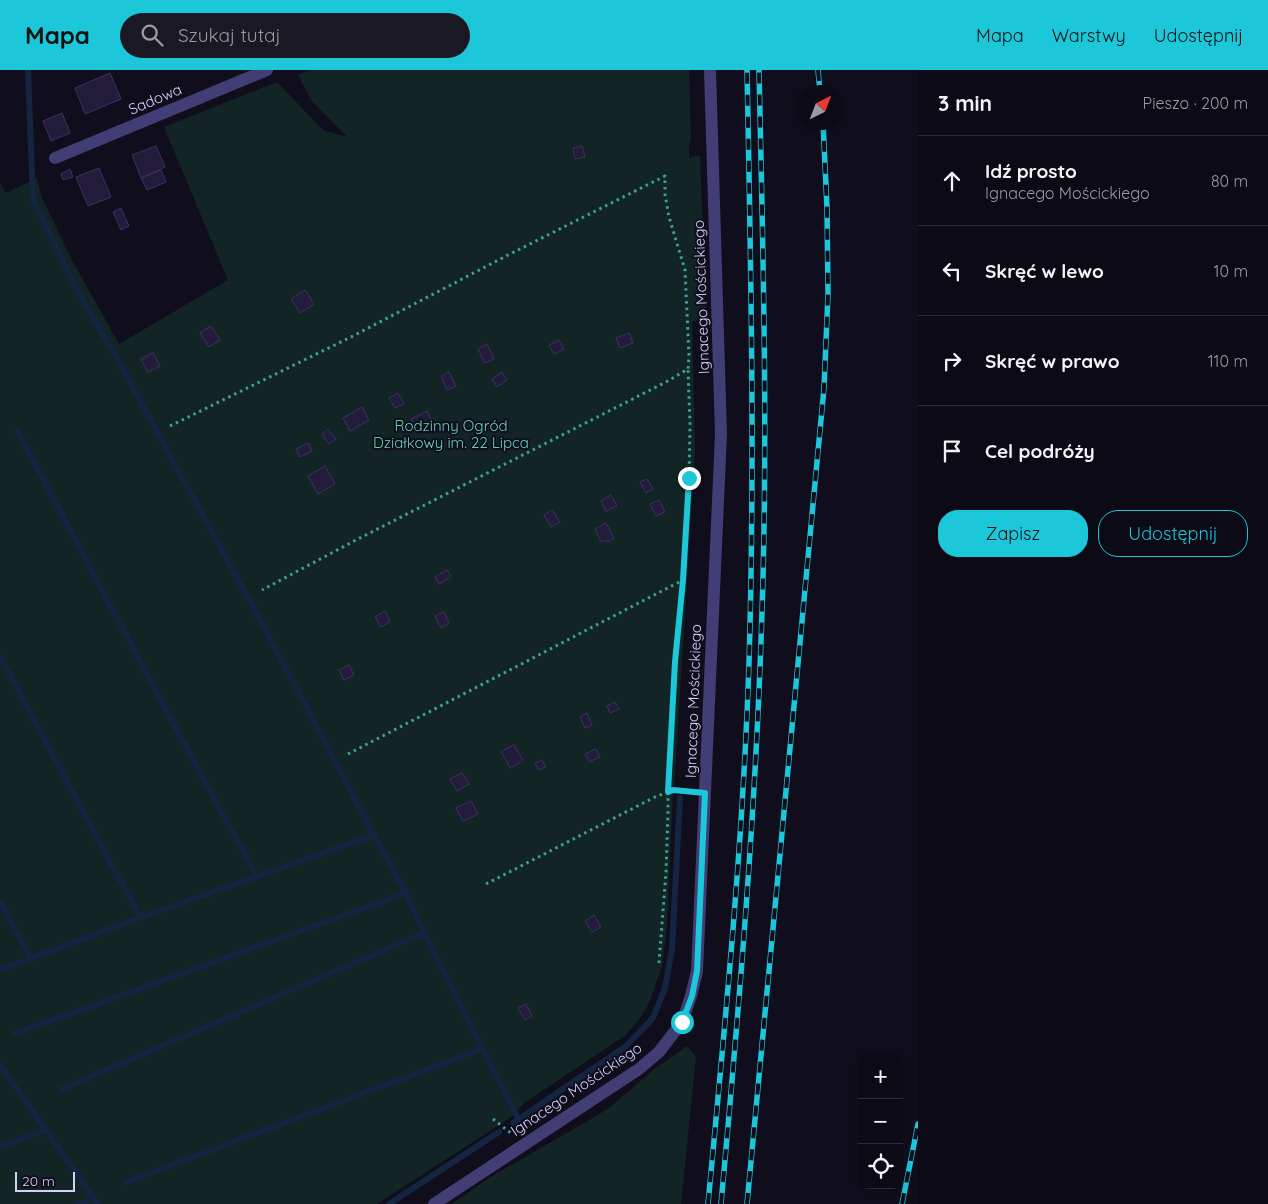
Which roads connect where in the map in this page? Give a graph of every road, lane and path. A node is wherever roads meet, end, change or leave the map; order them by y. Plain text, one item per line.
1 (267, 70) edge
2 (710, 70) edge
3 (55, 158) dead end
4 (688, 369) junction
5 (170, 426) dead end
6 (683, 580) junction
7 (262, 590) dead end
8 (348, 754) dead end
9 (668, 792) junction
10 (705, 793) junction
11 (486, 884) dead end
12 (659, 963) dead end
13 (493, 1120) dead end
14 (522, 1146) junction
15 (434, 1204) edge

1 - 3 street, Sadowa
2 - 10 street, Ignacego Mościckiego
4 - 5 path
4 - 6 path
4 - 7 path
6 - 8 path
6 - 9 path
9 - 10 path
9 - 11 path
9 - 12 path
10 - 14 street, Ignacego Mościckiego
13 - 14 path
14 - 15 street, Ignacego Mościckiego

